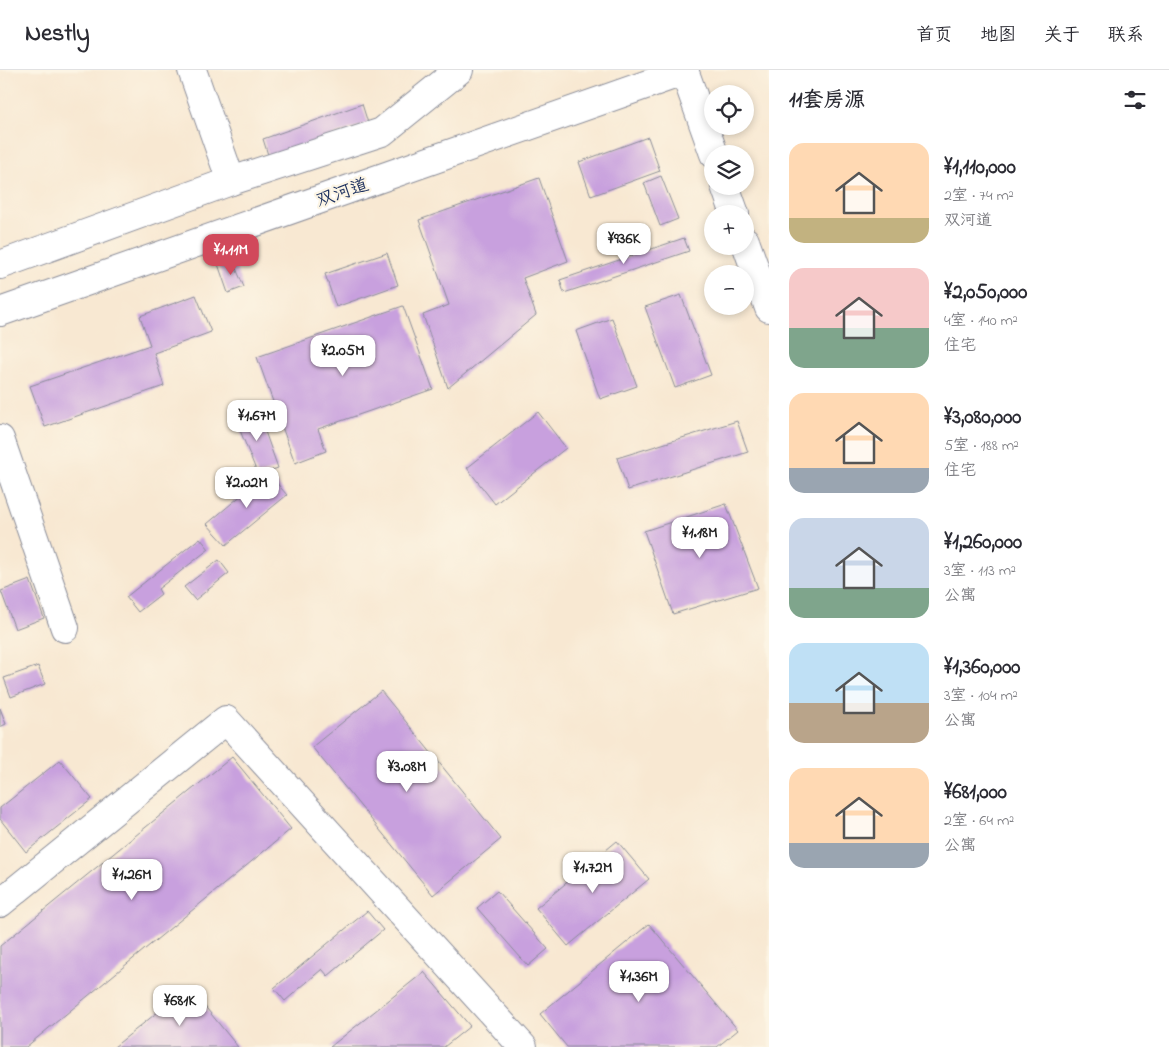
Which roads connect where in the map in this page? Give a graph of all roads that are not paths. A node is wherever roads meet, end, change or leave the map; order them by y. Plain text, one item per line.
1 (192, 70) edge
2 (459, 70) edge
3 (684, 71) edge
4 (711, 145) edge
5 (231, 181) junction
6 (750, 255) edge
7 (0, 265) edge
8 (769, 308) edge
9 (0, 312) edge
10 (0, 438) edge
11 (65, 628) dead end
12 (0, 903) edge
13 (523, 1047) edge

1 - 5 street
2 - 5 street
3 - 4 street
3 - 9 street, 双河道
5 - 7 street
6 - 8 street
10 - 11 street
12 - 13 street

